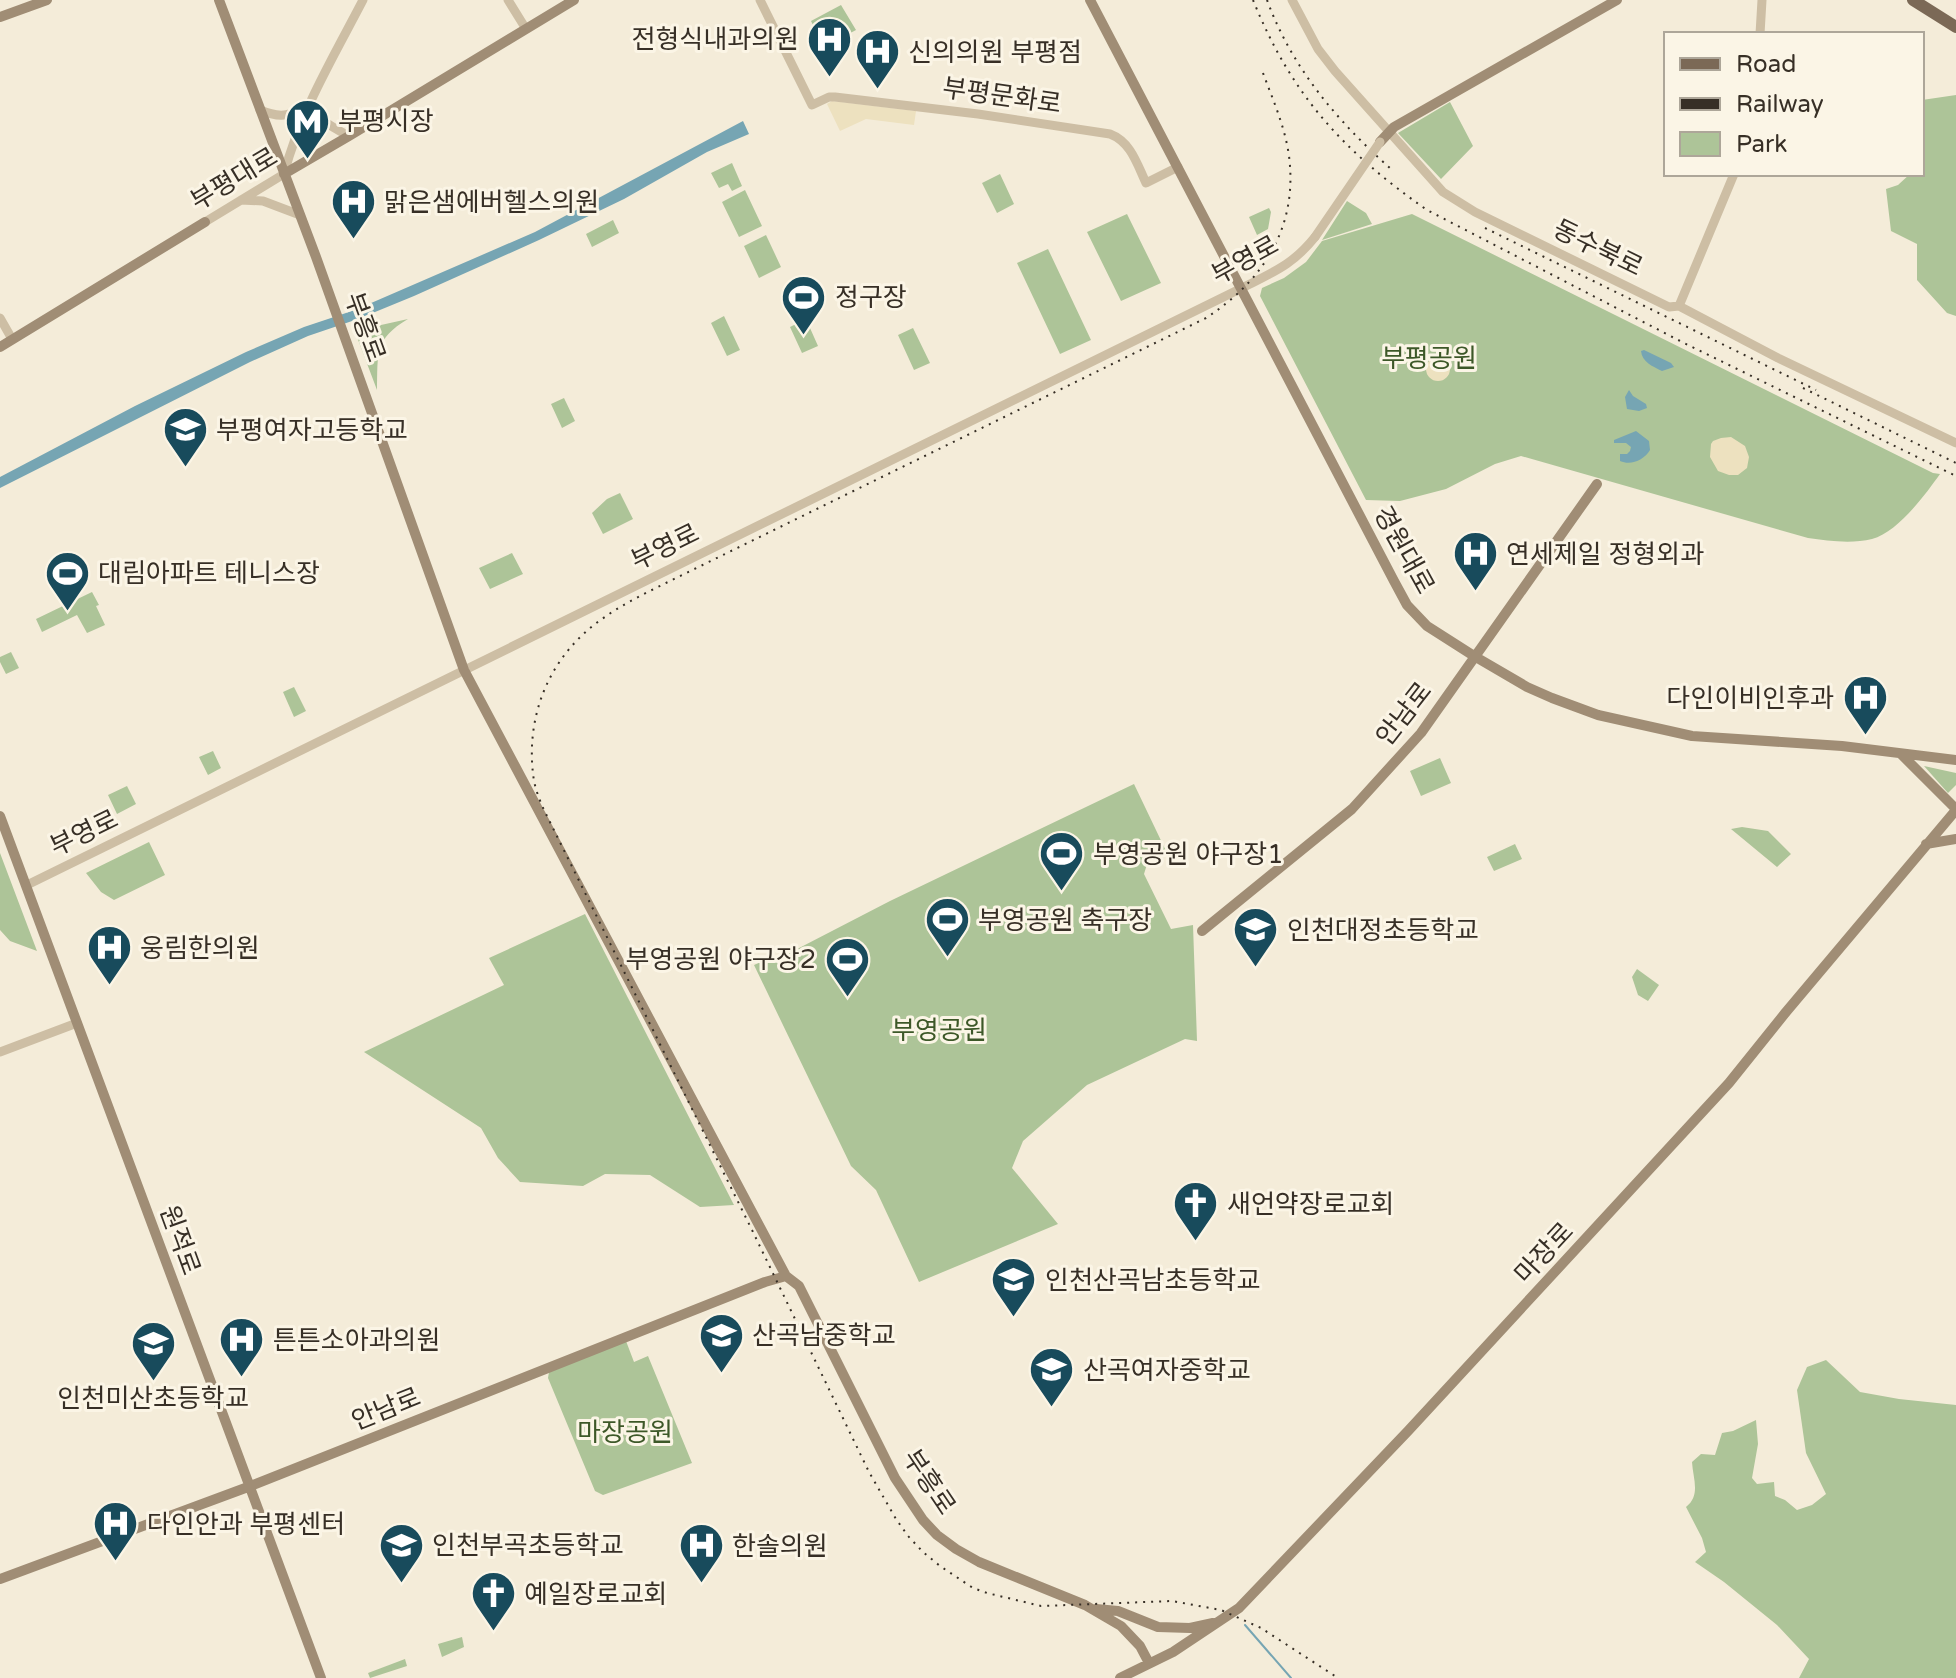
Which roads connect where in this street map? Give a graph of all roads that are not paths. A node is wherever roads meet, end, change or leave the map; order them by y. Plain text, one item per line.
1 (47, 0) edge
2 (219, 0) edge
3 (363, 0) edge
4 (508, 0) edge
5 (574, 0) edge
6 (760, 0) edge
7 (1090, 0) edge
8 (1292, 0) edge
9 (1617, 0) edge
10 (1762, 0) edge
11 (1913, 0) edge
12 (0, 17) edge
13 (1956, 27) edge
14 (526, 29) junction
15 (1760, 32) edge
16 (311, 103) junction
17 (260, 110) junction
18 (1389, 132) junction
19 (349, 136) junction
20 (1380, 142) joint
21 (1178, 167) junction
22 (284, 174) junction
23 (1733, 176) edge
24 (241, 200) junction
25 (300, 215) junction
26 (205, 222) joint
27 (1241, 288) junction
28 (1679, 306) junction
29 (0, 318) edge
30 (12, 339) junction
31 (0, 347) edge
32 (1956, 443) edge
33 (1597, 484) dead end
34 (1474, 656) junction
35 (464, 670) junction
36 (1901, 754) junction
37 (1956, 760) edge
38 (1956, 810) edge
39 (0, 816) edge
40 (1956, 839) edge
41 (1926, 844) junction
42 (27, 885) junction
43 (1202, 931) dead end
44 (77, 1023) junction
45 (0, 1052) edge
46 (786, 1276) junction
47 (248, 1487) junction
48 (0, 1579) edge
49 (1092, 1609) junction
50 (1219, 1622) junction
51 (1149, 1663) junction
52 (321, 1678) edge
53 (1120, 1678) edge

1 - 12 main road
2 - 17 main road, 부흥로
3 - 16 street
4 - 14 street
5 - 14 main road, 부평대로
6 - 21 street, 부평문화로
7 - 21 main road, 경원대로
8 - 18 street, 동수북로
9 - 18 main road
10 - 15 street
11 - 13 main road
14 - 19 main road, 부평대로
16 - 17 street
16 - 19 street
16 - 22 street
17 - 22 main road, 부흥로
18 - 20 main road
18 - 28 street, 동수북로
19 - 22 main road, 부평대로
20 - 27 street, 부영로, bridge
21 - 27 main road, 경원대로
22 - 24 street, 부평대로
22 - 25 main road, 부흥로
23 - 28 street
24 - 25 street
24 - 26 street, 부평대로
25 - 35 main road, 부흥로
26 - 30 main road, 부평대로
27 - 34 main road, 경원대로
27 - 35 street, 부영로
28 - 32 street, 동수북로
29 - 30 street
30 - 31 main road, 부평대로
33 - 34 main road, 안남로
34 - 36 main road, 경원대로
34 - 43 main road, 안남로
35 - 42 street, 부영로
35 - 46 main road, 부흥로
36 - 37 main road, 경원대로
36 - 38 main road
38 - 41 main road, 마장로
39 - 42 main road, 원적로
40 - 41 main road
41 - 50 main road, 마장로
42 - 44 main road, 원적로
44 - 45 street
44 - 47 main road, 원적로
46 - 47 main road, 안남로
46 - 49 main road, 부흥로
47 - 48 main road, 안남로
47 - 52 main road, 원적로
49 - 50 main road
49 - 51 main road, 부흥로
50 - 51 main road, 마장로
51 - 53 main road, 마장로

